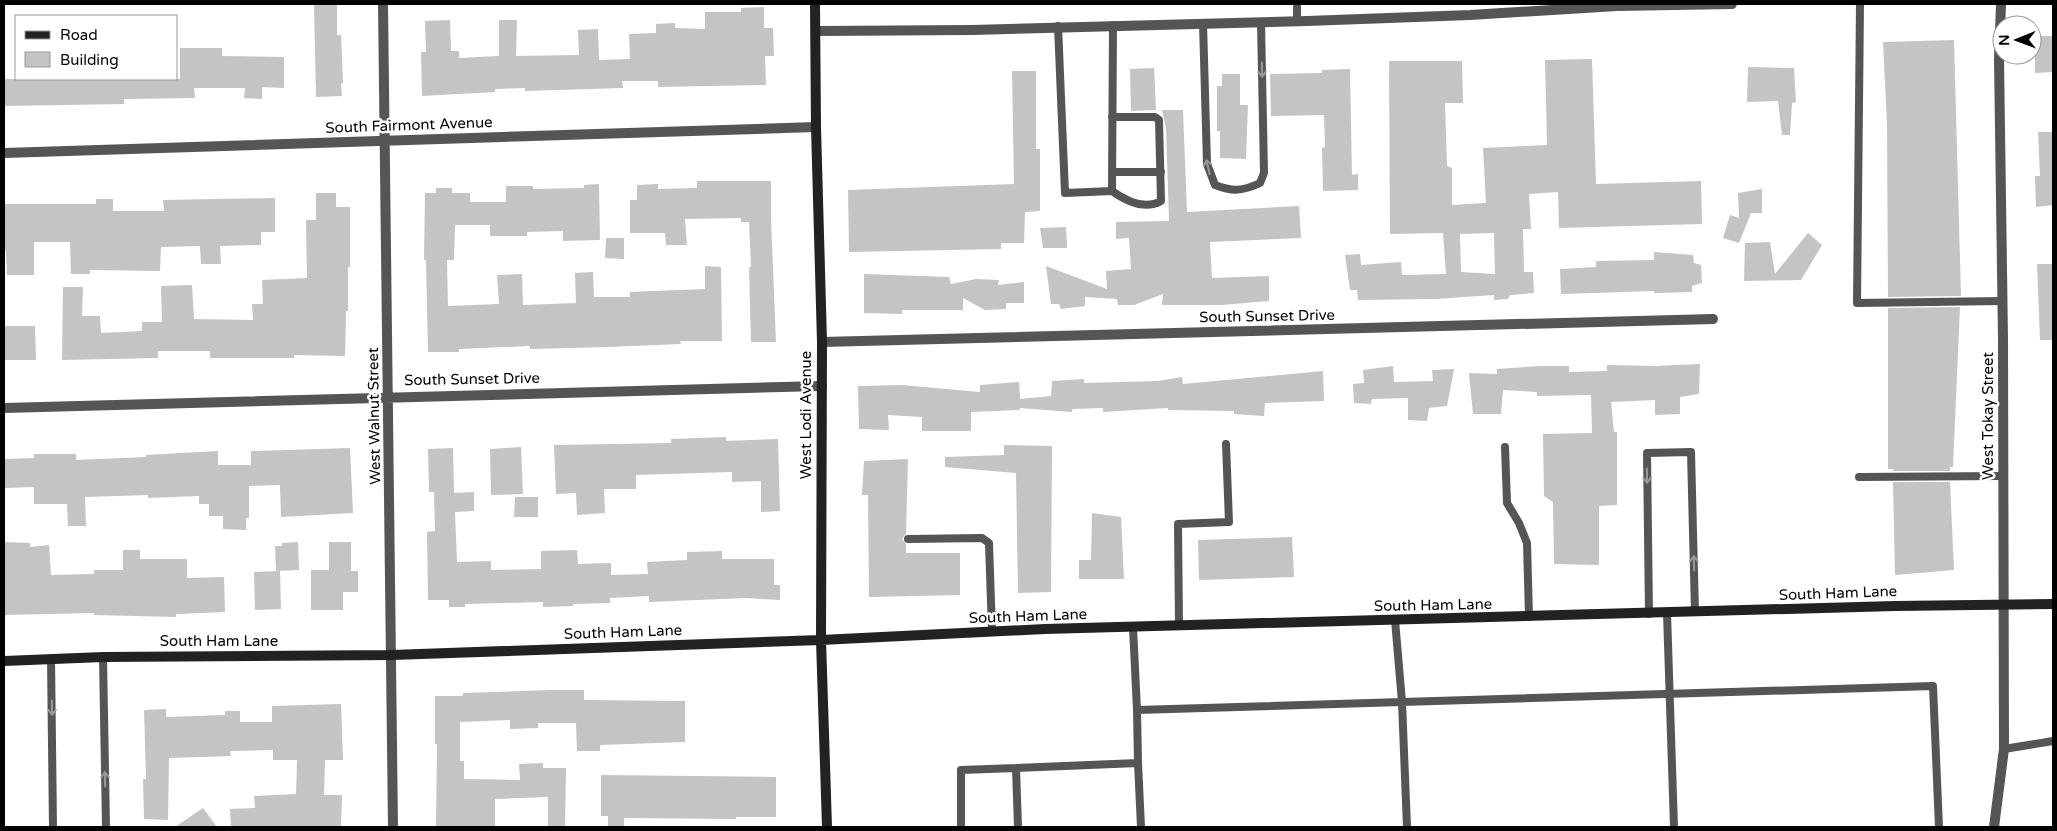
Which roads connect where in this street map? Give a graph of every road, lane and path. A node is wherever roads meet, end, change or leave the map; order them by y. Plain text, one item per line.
1 (383, 4) edge
2 (815, 4) edge
3 (1297, 4) edge
4 (1732, 4) edge
5 (1860, 4) edge
6 (2001, 4) edge
7 (1298, 21) junction
8 (1260, 22) junction
9 (1204, 23) junction
10 (1113, 25) junction
11 (1058, 26) junction
12 (816, 31) junction
13 (1112, 118) junction
14 (816, 127) junction
15 (384, 140) junction
16 (4, 153) edge
17 (1112, 172) junction
18 (1160, 172) junction
19 (1112, 191) junction
20 (2002, 301) junction
21 (1713, 319) dead end
22 (822, 342) junction
23 (822, 386) junction
24 (389, 396) junction
25 (4, 408) edge
26 (1226, 444) dead end
27 (1506, 448) dead end
28 (1859, 476) dead end
29 (2003, 476) junction
30 (908, 539) dead end
31 (2053, 604) edge
32 (2004, 606) junction
33 (1695, 612) junction
34 (1667, 613) junction
35 (1649, 614) junction
36 (1529, 617) junction
37 (1394, 620) junction
38 (1179, 626) junction
39 (1132, 627) junction
40 (992, 632) junction
41 (821, 640) junction
42 (392, 655) junction
43 (103, 658) junction
44 (51, 659) junction
45 (4, 661) edge
46 (1670, 695) junction
47 (1402, 702) junction
48 (1136, 710) junction
49 (2053, 741) edge
50 (2004, 749) junction
51 (1138, 763) junction
52 (1016, 768) junction
53 (53, 827) edge
54 (106, 827) edge
55 (393, 827) edge
56 (827, 827) edge
57 (961, 827) edge
58 (1018, 827) edge
59 (1141, 827) edge
60 (1407, 827) edge
61 (1674, 827) edge
62 (1939, 827) edge
63 (1994, 827) edge

1 - 15 street, West Walnut Street
2 - 12 main road, West Lodi Avenue
3 - 7 lane
4 - 7 street
5 - 20 lane
6 - 20 street, West Tokay Street
7 - 8 street
8 - 9 street
8 -> 9 lane
9 - 10 street
10 - 11 street
10 - 13 lane
11 - 12 street
11 - 19 lane
12 - 14 main road, West Lodi Avenue
13 - 17 lane
13 - 18 lane
14 - 15 street, South Fairmont Avenue
14 - 22 main road, West Lodi Avenue
15 - 16 street, South Fairmont Avenue
15 - 24 street, West Walnut Street
17 - 18 lane
17 - 19 lane
18 - 19 lane
20 - 29 street, West Tokay Street
21 - 22 street, South Sunset Drive
22 - 23 main road, West Lodi Avenue
23 - 24 street, South Sunset Drive
23 - 41 main road, West Lodi Avenue
24 - 25 street, South Sunset Drive
24 - 42 street, West Walnut Street
26 - 38 lane
27 - 36 lane
28 - 29 lane
29 - 32 street, West Tokay Street
30 - 40 lane
31 - 32 main road, South Ham Lane
32 - 33 main road, South Ham Lane
32 - 50 street, West Tokay Street
33 - 34 main road, South Ham Lane
33 -> 35 lane
34 - 35 main road, South Ham Lane
34 - 46 lane
35 - 36 main road, South Ham Lane
36 - 37 main road, South Ham Lane
37 - 38 main road, South Ham Lane
37 - 47 lane
38 - 39 main road, South Ham Lane
39 - 40 main road, South Ham Lane
39 - 48 lane
40 - 41 main road, South Ham Lane
41 - 42 main road, South Ham Lane
41 - 56 main road, West Lodi Avenue
42 - 43 main road, South Ham Lane
42 - 55 street, West Walnut Street
43 - 44 main road, South Ham Lane
54 -> 43 lane
44 - 45 main road, South Ham Lane
44 -> 53 lane
46 - 47 lane
46 - 61 lane
46 - 62 lane
47 - 48 lane
47 - 60 lane
48 - 51 lane
49 - 50 lane
50 - 63 street, West Tokay Street
51 - 52 lane
51 - 59 lane
52 - 57 lane
52 - 58 lane

